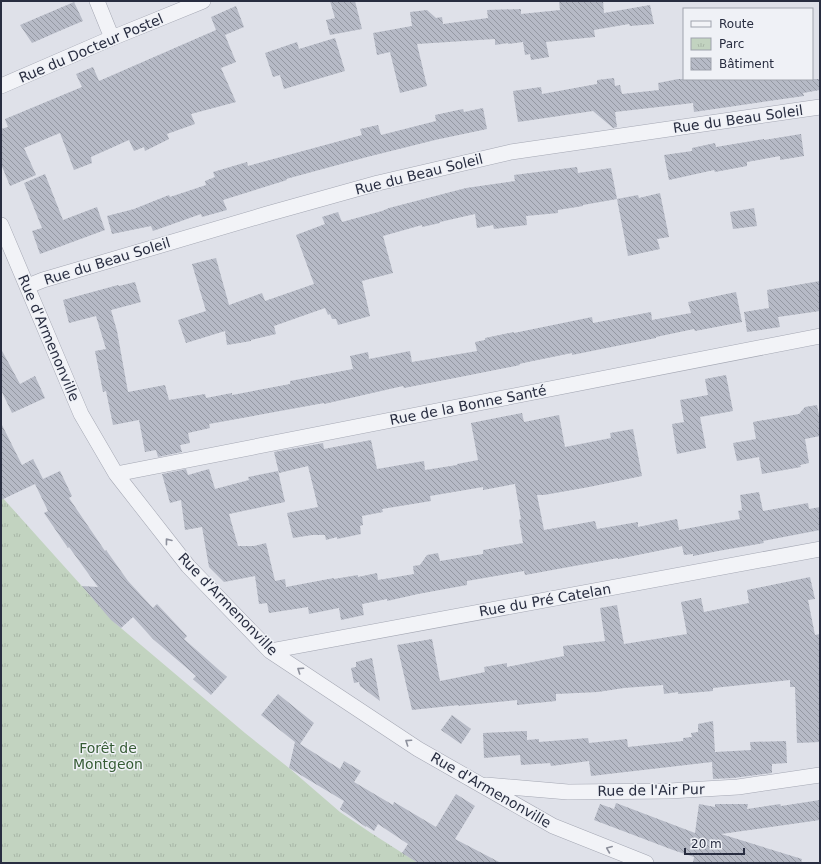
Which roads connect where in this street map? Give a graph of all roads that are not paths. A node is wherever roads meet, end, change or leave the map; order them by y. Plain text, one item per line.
1 (97, 1) edge
2 (203, 1) edge
3 (112, 38) junction
4 (1, 86) edge
5 (820, 107) edge
6 (1, 225) edge
7 (28, 286) junction
8 (820, 336) edge
9 (116, 474) junction
10 (820, 549) edge
11 (270, 650) junction
12 (820, 775) edge
13 (481, 785) junction
14 (646, 863) edge

1 - 3 street
2 - 3 street, Rue du Docteur Postel
3 - 4 street, Rue du Docteur Postel
5 - 7 street, Rue du Beau Soleil
6 - 7 street, Rue d'Armenonville
7 - 9 street, Rue d'Armenonville
8 - 9 street, Rue de la Bonne Santé
11 -> 9 street, Rue d'Armenonville
10 - 11 street, Rue du Pré Catelan
13 -> 11 street, Rue d'Armenonville
12 - 13 street, Rue de l'Air Pur
14 -> 13 street, Rue d'Armenonville

